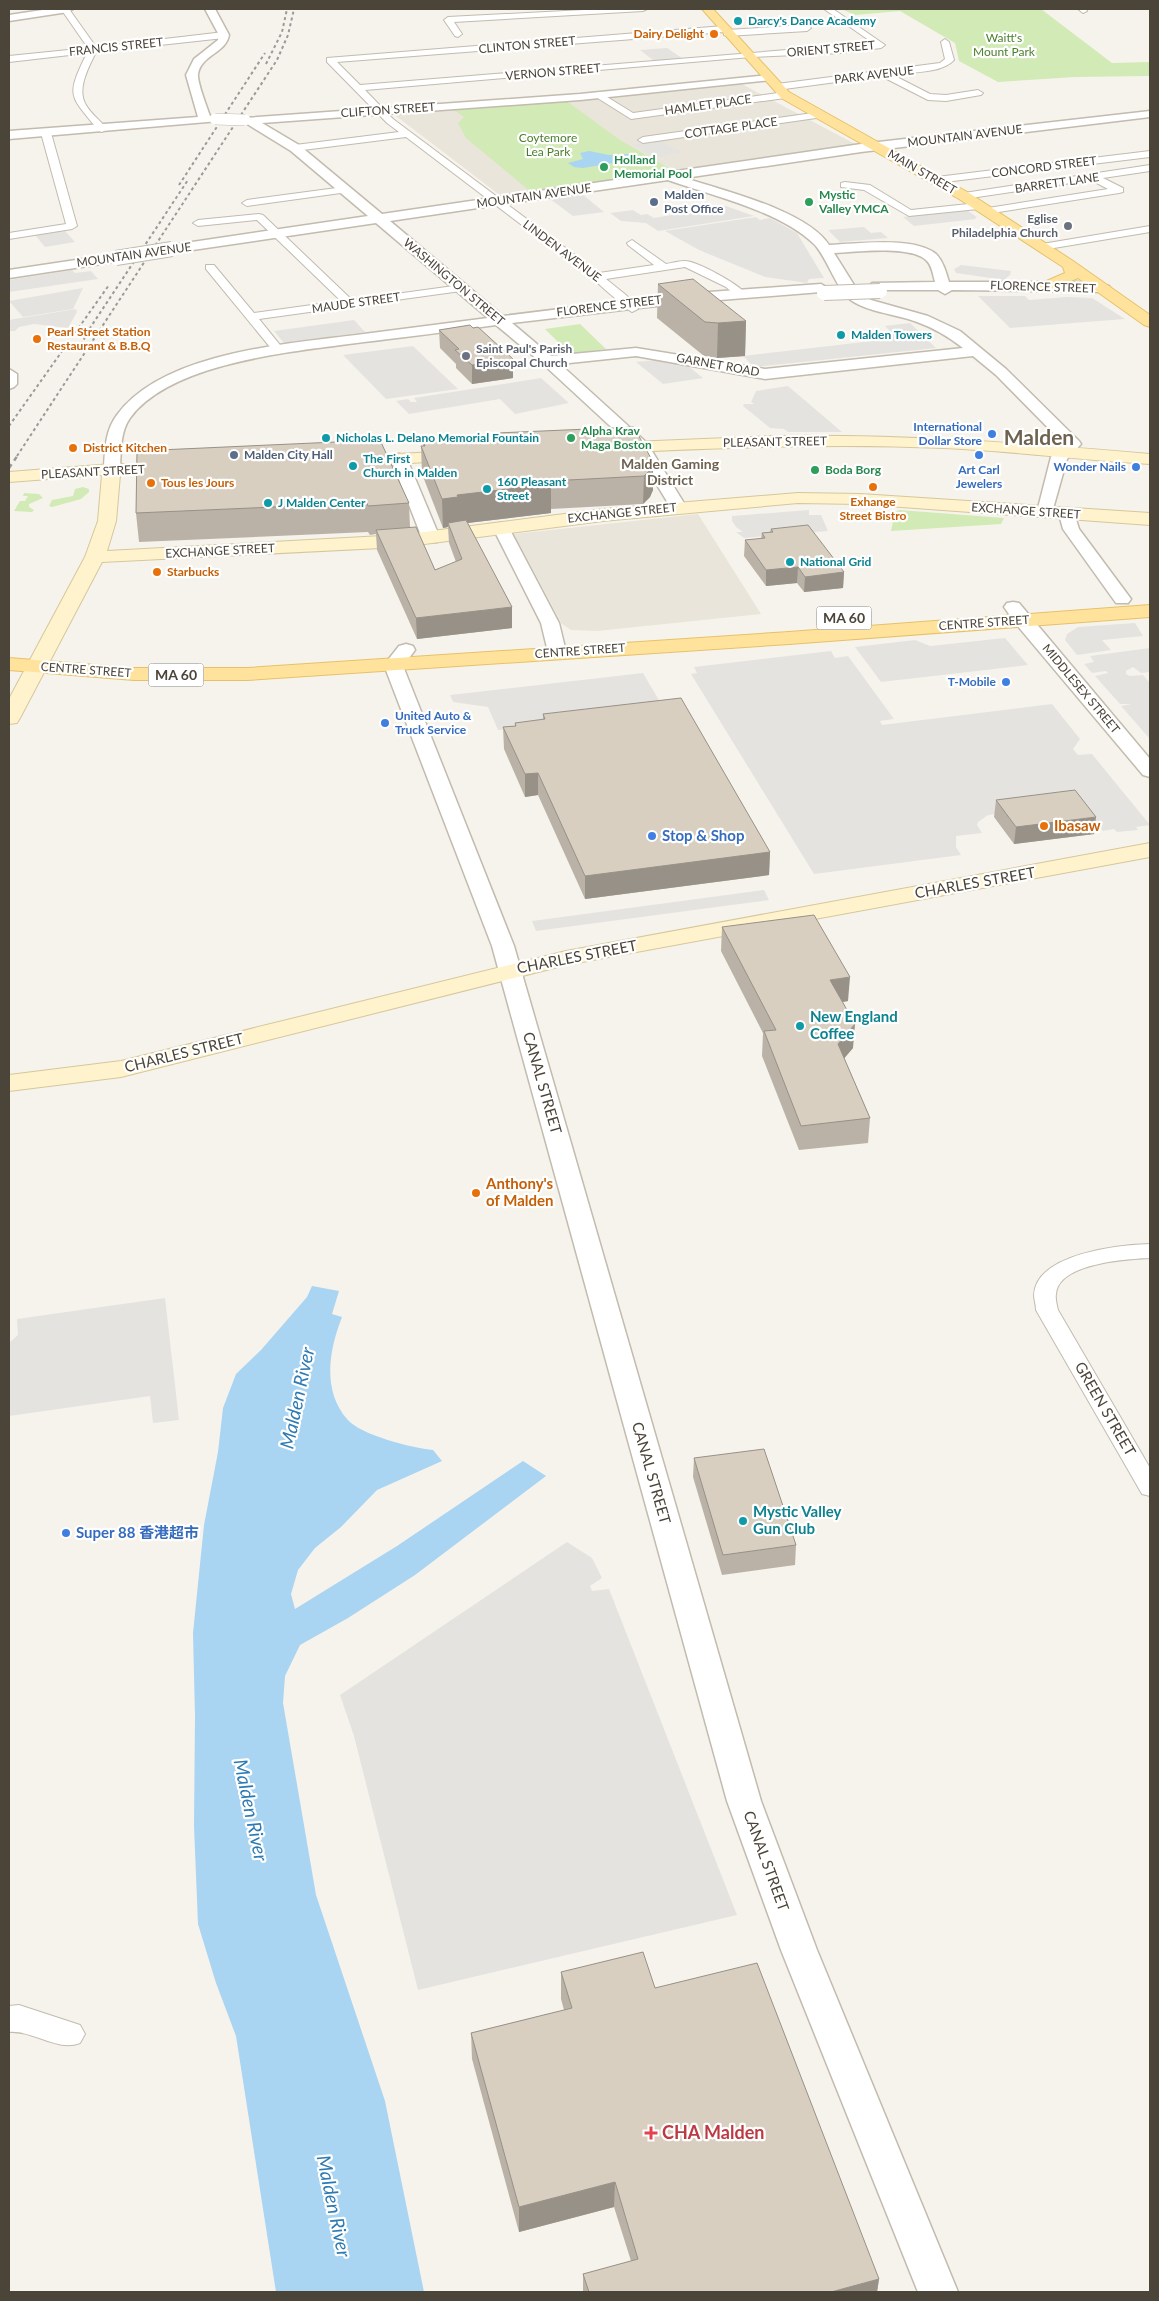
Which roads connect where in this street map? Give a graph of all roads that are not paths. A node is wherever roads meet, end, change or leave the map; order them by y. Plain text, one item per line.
1 (67, 9) edge
2 (210, 9) edge
3 (643, 9) edge
4 (707, 9) edge
5 (828, 9) edge
6 (9, 18) edge
7 (807, 28) dead end
8 (726, 31) junction
9 (458, 34) dead end
10 (224, 35) junction
11 (945, 42) dead end
12 (92, 50) junction
13 (841, 50) junction
14 (748, 55) junction
15 (854, 57) dead end
16 (9, 59) edge
17 (330, 60) joint
18 (869, 65) dead end
19 (884, 74) junction
20 (777, 87) junction
21 (358, 88) junction
22 (978, 93) dead end
23 (599, 95) junction
24 (378, 110) junction
25 (1150, 114) edge
26 (820, 115) junction
27 (210, 120) junction
28 (248, 120) junction
29 (102, 129) junction
30 (46, 133) junction
31 (409, 134) junction
32 (9, 135) edge
33 (643, 140) dead end
34 (877, 146) junction
35 (295, 148) junction
36 (1150, 154) edge
37 (1150, 168) edge
38 (669, 176) junction
39 (1094, 178) junction
40 (937, 180) junction
41 (845, 185) dead end
42 (344, 190) junction
43 (964, 196) junction
44 (497, 201) junction
45 (247, 202) dead end
46 (982, 208) junction
47 (378, 218) junction
48 (198, 223) dead end
49 (1150, 229) edge
50 (276, 234) junction
51 (9, 236) edge
52 (632, 243) dead end
53 (1042, 248) junction
54 (825, 249) junction
55 (1068, 264) junction
56 (210, 267) dead end
57 (663, 267) junction
58 (9, 274) edge
59 (597, 277) junction
60 (1047, 286) junction
61 (944, 287) junction
62 (461, 288) junction
63 (1104, 289) junction
64 (822, 290) junction
65 (740, 293) junction
66 (350, 304) junction
67 (630, 306) junction
68 (250, 317) junction
69 (1148, 318) edge
70 (503, 323) junction
71 (328, 347) junction
72 (278, 350) junction
73 (977, 351) junction
74 (548, 361) junction
75 (9, 374) edge
76 (9, 384) edge
77 (158, 388) junction
78 (641, 446) junction
79 (595, 449) edge
80 (1064, 451) junction
81 (477, 455) edge
82 (399, 459) junction
83 (1150, 459) edge
84 (331, 462) edge
85 (112, 469) junction
86 (183, 469) edge
87 (9, 477) edge
88 (679, 508) junction
89 (1045, 512) junction
90 (1067, 514) junction
91 (1150, 520) edge
92 (501, 528) junction
93 (431, 538) junction
94 (95, 557) junction
95 (1150, 597) edge
96 (1122, 599) junction
97 (1150, 611) edge
98 (1017, 613) junction
99 (556, 645) junction
100 (9, 650) edge
101 (399, 658) junction
102 (41, 660) junction
103 (9, 664) edge
104 (9, 718) edge
105 (1150, 771) edge
106 (1150, 850) edge
107 (511, 971) junction
108 (9, 1083) edge
109 (1150, 1251) edge
110 (1150, 1488) edge
111 (9, 2019) edge
112 (70, 2034) dead end
113 (938, 2292) edge

1 - 6 street
1 - 12 street
2 - 10 street
3 - 9 street
4 - 8 main road, MAIN STREET
5 - 13 street, ORIENT STREET
7 - 8 street, CLINTON STREET
8 - 14 main road, MAIN STREET
8 - 17 street, CLINTON STREET
10 - 12 street, FRANCIS STREET
10 - 27 street
11 - 19 street, PARK AVENUE
12 - 16 street, FRANCIS STREET
12 - 29 street
13 - 14 street, ORIENT STREET
13 - 15 street
14 - 20 main road, MAIN STREET
14 - 21 street, VERNON STREET
17 - 21 street, LINDEN AVENUE
18 - 19 street
19 - 20 street, PARK AVENUE
19 - 22 street
20 - 23 street, CLIFTON STREET
20 - 23 street, HAMLET PLACE
20 - 26 main road, MAIN STREET
21 - 24 street, LINDEN AVENUE
23 - 24 street, CLIFTON STREET
24 - 28 street, CLIFTON STREET
24 - 31 street, LINDEN AVENUE
25 - 34 street, MOUNTAIN AVENUE
26 - 33 street, COTTAGE PLACE
26 - 34 main road, MAIN STREET
27 - 28 street, CLIFTON STREET, bridge
27 - 29 street, CLIFTON STREET
28 - 35 street, WASHINGTON STREET
29 - 30 street, CLIFTON STREET
30 - 32 street, CLIFTON STREET
30 - 51 street
31 - 35 street
31 - 44 street, LINDEN AVENUE
34 - 38 street, MOUNTAIN AVENUE
34 - 40 main road, MAIN STREET
35 - 42 street, WASHINGTON STREET
36 - 40 street, CONCORD STREET
37 - 39 street, BARRETT LANE
38 - 44 street, MOUNTAIN AVENUE
38 - 54 street
39 - 43 street, BARRETT LANE
39 - 46 street
40 - 43 main road, MAIN STREET
41 - 46 street
42 - 45 street
42 - 47 street, WASHINGTON STREET
43 - 46 main road, MAIN STREET
44 - 47 street, MOUNTAIN AVENUE
44 - 59 street, LINDEN AVENUE
46 - 53 main road, MAIN STREET
47 - 50 street, MOUNTAIN AVENUE
47 - 62 street, WASHINGTON STREET
48 - 50 street
49 - 53 street
50 - 58 street, MOUNTAIN AVENUE, bridge
50 - 66 street
52 - 57 street
53 - 55 main road, MAIN STREET
54 - 61 street
54 - 73 street
55 - 60 main road
55 - 63 main road, MAIN STREET
56 - 68 street
57 - 59 street
57 - 65 street
59 - 67 street, LINDEN AVENUE
60 - 61 street, FLORENCE STREET
60 - 63 street, FLORENCE STREET
61 - 63 street, FLORENCE STREET
61 - 64 street, FLORENCE STREET, bridge
62 - 66 street, MAUDE STREET
62 - 70 street, WASHINGTON STREET
63 - 69 main road, MAIN STREET
64 - 65 street, FLORENCE STREET
64 - 67 street, FLORENCE STREET
65 - 67 street, FLORENCE STREET
66 - 68 street, MAUDE STREET
67 - 70 street, FLORENCE STREET
68 - 72 street
70 - 71 street, FLORENCE STREET
70 - 74 street, WASHINGTON STREET
71 - 72 street, FLORENCE STREET
71 - 77 street, FLORENCE STREET
72 - 77 street, FLORENCE STREET
73 - 74 street, GARNET ROAD
73 - 80 street
74 - 78 street, WASHINGTON STREET
75 - 76 street
77 - 85 street, FLORENCE STREET
78 - 79 main road, PLEASANT STREET
78 - 80 main road, PLEASANT STREET
78 - 88 street, WASHINGTON STREET
80 - 83 main road, PLEASANT STREET
80 - 89 street
81 - 82 main road
82 - 84 main road
82 - 93 street
85 - 86 main road, PLEASANT STREET
85 - 87 main road, PLEASANT STREET
85 - 94 main road
88 - 89 main road, EXCHANGE STREET
88 - 92 main road, EXCHANGE STREET
89 - 90 main road, EXCHANGE STREET
90 - 91 main road, EXCHANGE STREET
90 - 96 street
92 - 93 main road, EXCHANGE STREET
92 - 99 street
93 - 94 main road, EXCHANGE STREET
94 - 102 main road
95 - 96 main road, CENTRE STREET / MA 60
96 - 98 main road, CENTRE STREET / MA 60
97 - 98 main road, CENTRE STREET / MA 60
98 - 99 main road, CENTRE STREET / MA 60
98 - 105 street, MIDDLESEX STREET
99 - 101 main road, CENTRE STREET / MA 60
100 - 102 main road, CENTRE STREET / MA 60
101 - 102 main road, CENTRE STREET / MA 60
101 - 107 street, CANAL STREET
102 - 103 main road, CENTRE STREET / MA 60
102 - 104 main road
106 - 107 main road, CHARLES STREET
107 - 108 main road, CHARLES STREET
107 - 113 street, CANAL STREET
109 - 110 street, GREEN STREET
111 - 112 street

